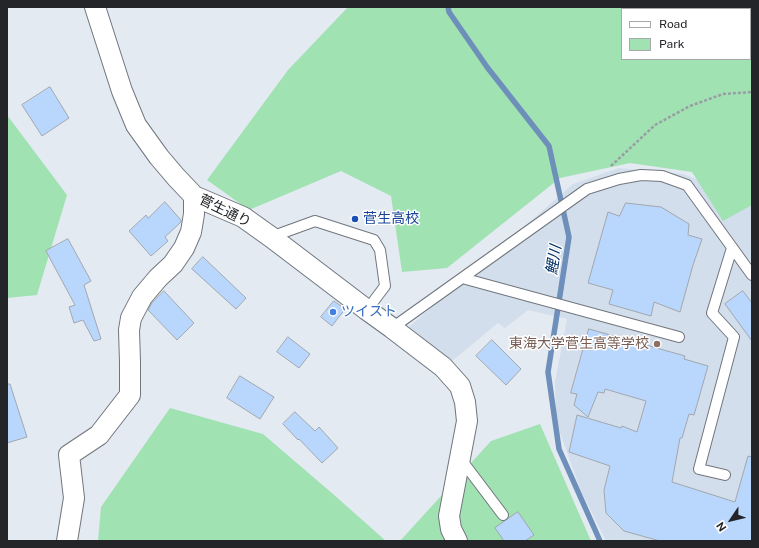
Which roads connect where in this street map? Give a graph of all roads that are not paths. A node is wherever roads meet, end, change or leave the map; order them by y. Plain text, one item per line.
1 (95, 7) edge
2 (194, 196) junction
3 (271, 237) junction
4 (732, 248) junction
5 (752, 275) edge
6 (462, 278) junction
7 (367, 310) junction
8 (392, 328) junction
9 (679, 337) dead end
10 (460, 458) junction
11 (725, 475) dead end
12 (503, 515) dead end
13 (67, 541) edge
14 (457, 541) edge

1 - 2 street, 菅生通り
2 - 3 street, 菅生通り
2 - 13 street
3 - 7 street, 菅生通り
3 - 7 lane
4 - 5 lane
4 - 6 lane
4 - 11 lane
6 - 8 lane
6 - 9 lane
7 - 8 street, 菅生通り
8 - 10 street, 菅生通り
10 - 12 lane
10 - 14 street, 菅生通り

